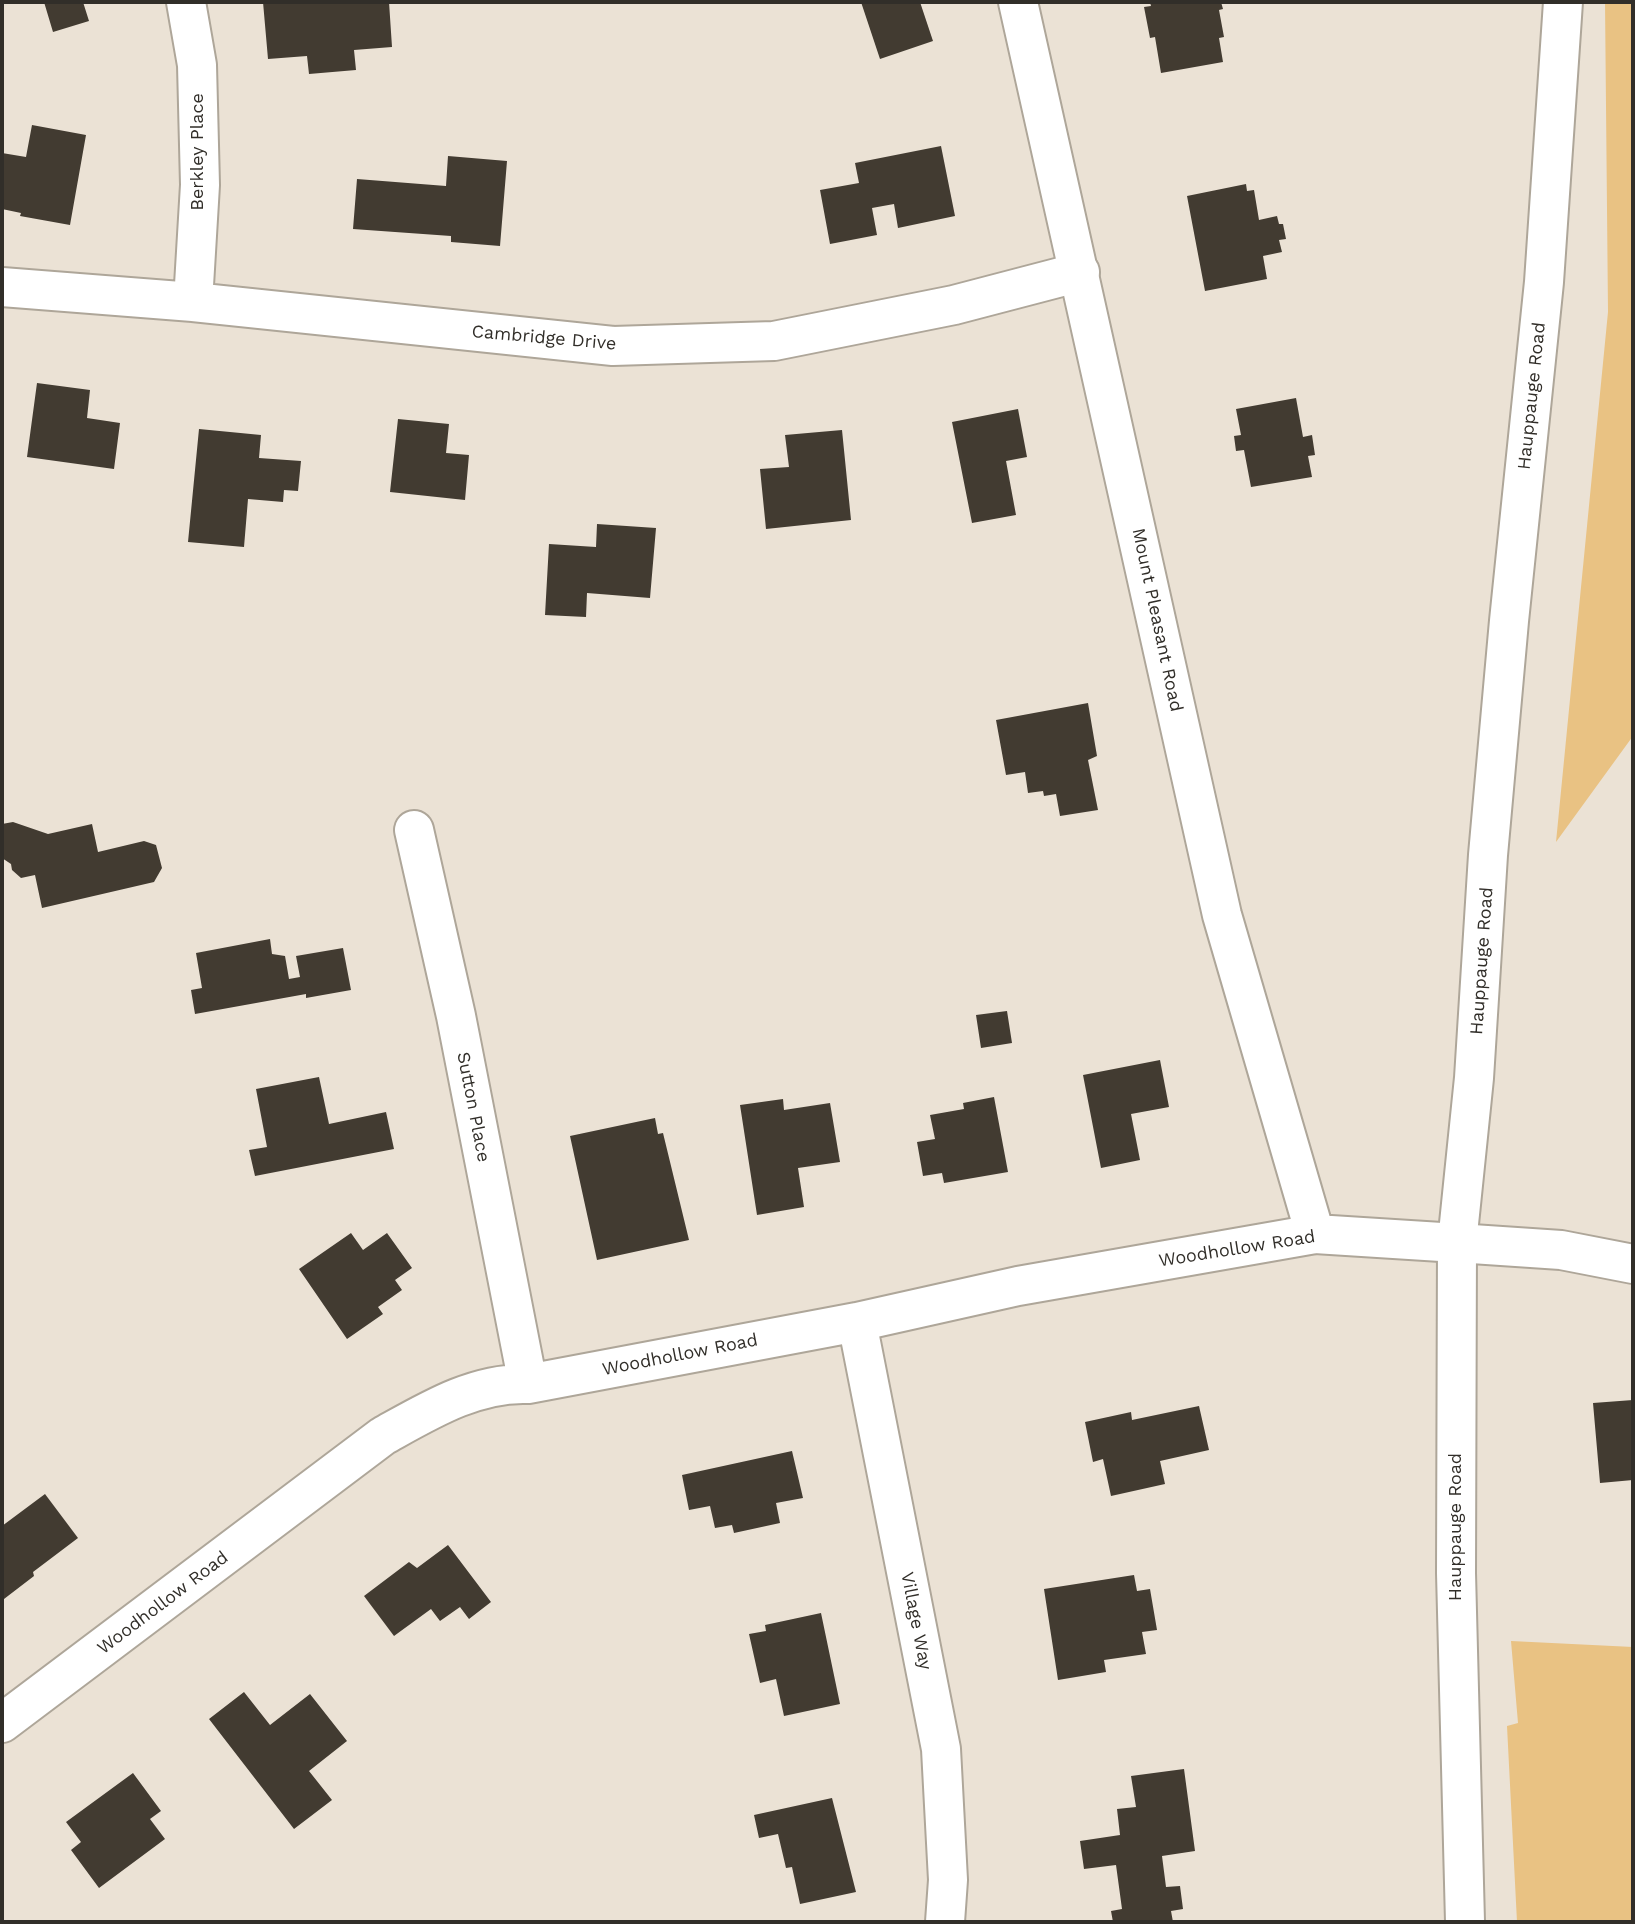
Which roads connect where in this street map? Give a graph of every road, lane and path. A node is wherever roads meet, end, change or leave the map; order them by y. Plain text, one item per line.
1 (186, 2) edge
2 (1018, 2) edge
3 (1563, 2) edge
4 (1080, 272) junction
5 (2, 287) edge
6 (193, 302) junction
7 (414, 830) dead end
8 (1315, 1234) junction
9 (1457, 1242) junction
10 (1633, 1264) edge
11 (857, 1322) junction
12 (528, 1384) junction
13 (2, 1723) edge
14 (945, 1922) edge
15 (1465, 1922) edge

1 - 6 street, Berkley Place
2 - 4 street, Mount Pleasant Road
3 - 9 street, Hauppauge Road
4 - 6 street, Cambridge Drive
4 - 8 street, Mount Pleasant Road
5 - 6 street, Cambridge Drive
7 - 12 street, Sutton Place
8 - 9 street, Woodhollow Road
8 - 11 street, Woodhollow Road
9 - 10 street, Woodhollow Road
9 - 15 street, Hauppauge Road
11 - 12 street, Woodhollow Road
11 - 14 street, Village Way
12 - 13 street, Woodhollow Road

